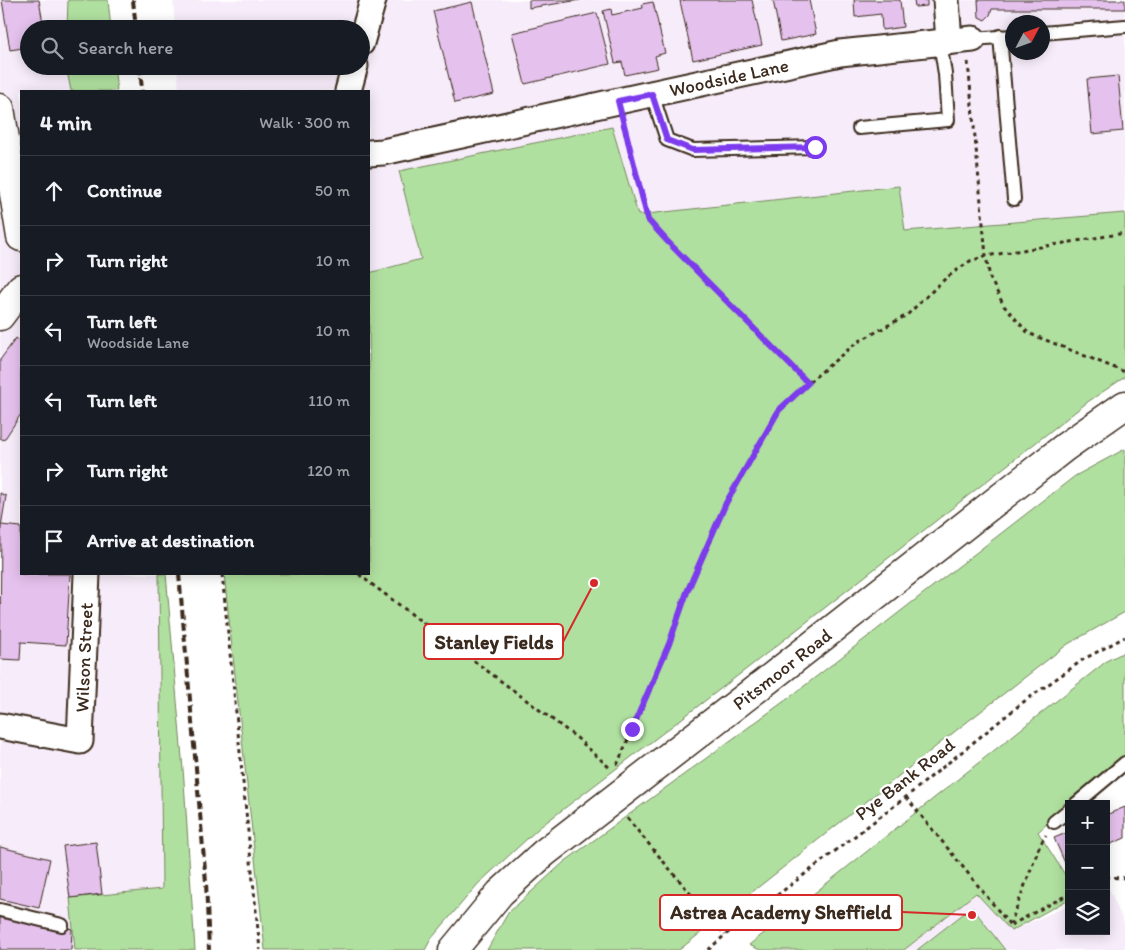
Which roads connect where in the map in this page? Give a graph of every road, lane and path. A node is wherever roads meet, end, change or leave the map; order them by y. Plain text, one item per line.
1 (373, 0) edge
2 (946, 0) edge
3 (367, 20) edge
4 (1125, 26) edge
5 (1050, 32) edge
6 (1005, 36) edge
7 (957, 40) junction
8 (1007, 60) edge
9 (352, 75) edge
10 (348, 90) edge
11 (652, 94) junction
12 (618, 101) junction
13 (0, 108) edge
14 (859, 128) dead end
15 (815, 147) dead end
16 (370, 153) edge
17 (1014, 199) dead end
18 (20, 231) edge
19 (1125, 233) edge
20 (986, 256) junction
21 (20, 289) edge
22 (0, 316) edge
23 (1125, 372) edge
24 (808, 383) junction
25 (1125, 405) edge
26 (86, 575) edge
27 (222, 575) edge
28 (360, 575) edge
29 (1125, 636) edge
30 (0, 726) edge
31 (1125, 762) edge
32 (906, 797) junction
33 (612, 800) junction
34 (1081, 800) edge
35 (1065, 813) edge
36 (1054, 822) joint
37 (1110, 877) edge
38 (1125, 878) edge
39 (1065, 896) edge
40 (0, 910) edge
41 (62, 924) dead end
42 (1010, 925) junction
43 (725, 935) junction
44 (260, 950) edge
45 (453, 950) edge
46 (708, 950) edge

1 - 3 street
2 - 7 street
4 - 5 lane
6 - 7 lane
7 - 11 street, Woodside Lane
7 - 14 lane
7 - 20 path
8 - 17 lane
9 - 10 street
11 - 12 street, Woodside Lane
11 - 15 lane
12 - 16 street, Woodside Lane
12 - 24 path
13 - 18 street
19 - 20 path
20 - 23 path
20 - 24 path
21 - 22 street
24 - 28 path
25 - 33 street, Pitsmoor Road
26 - 30 street, Wilson Street
27 - 44 path
29 - 32 path, Pye Bank Road
31 - 34 lane
32 - 42 path
32 - 43 path, Pye Bank Road
33 - 43 path
33 - 45 street, Pitsmoor Road
35 - 36 lane
36 - 42 path
37 - 38 path
39 - 42 path
40 - 41 lane
43 - 46 path, Pye Bank Road

